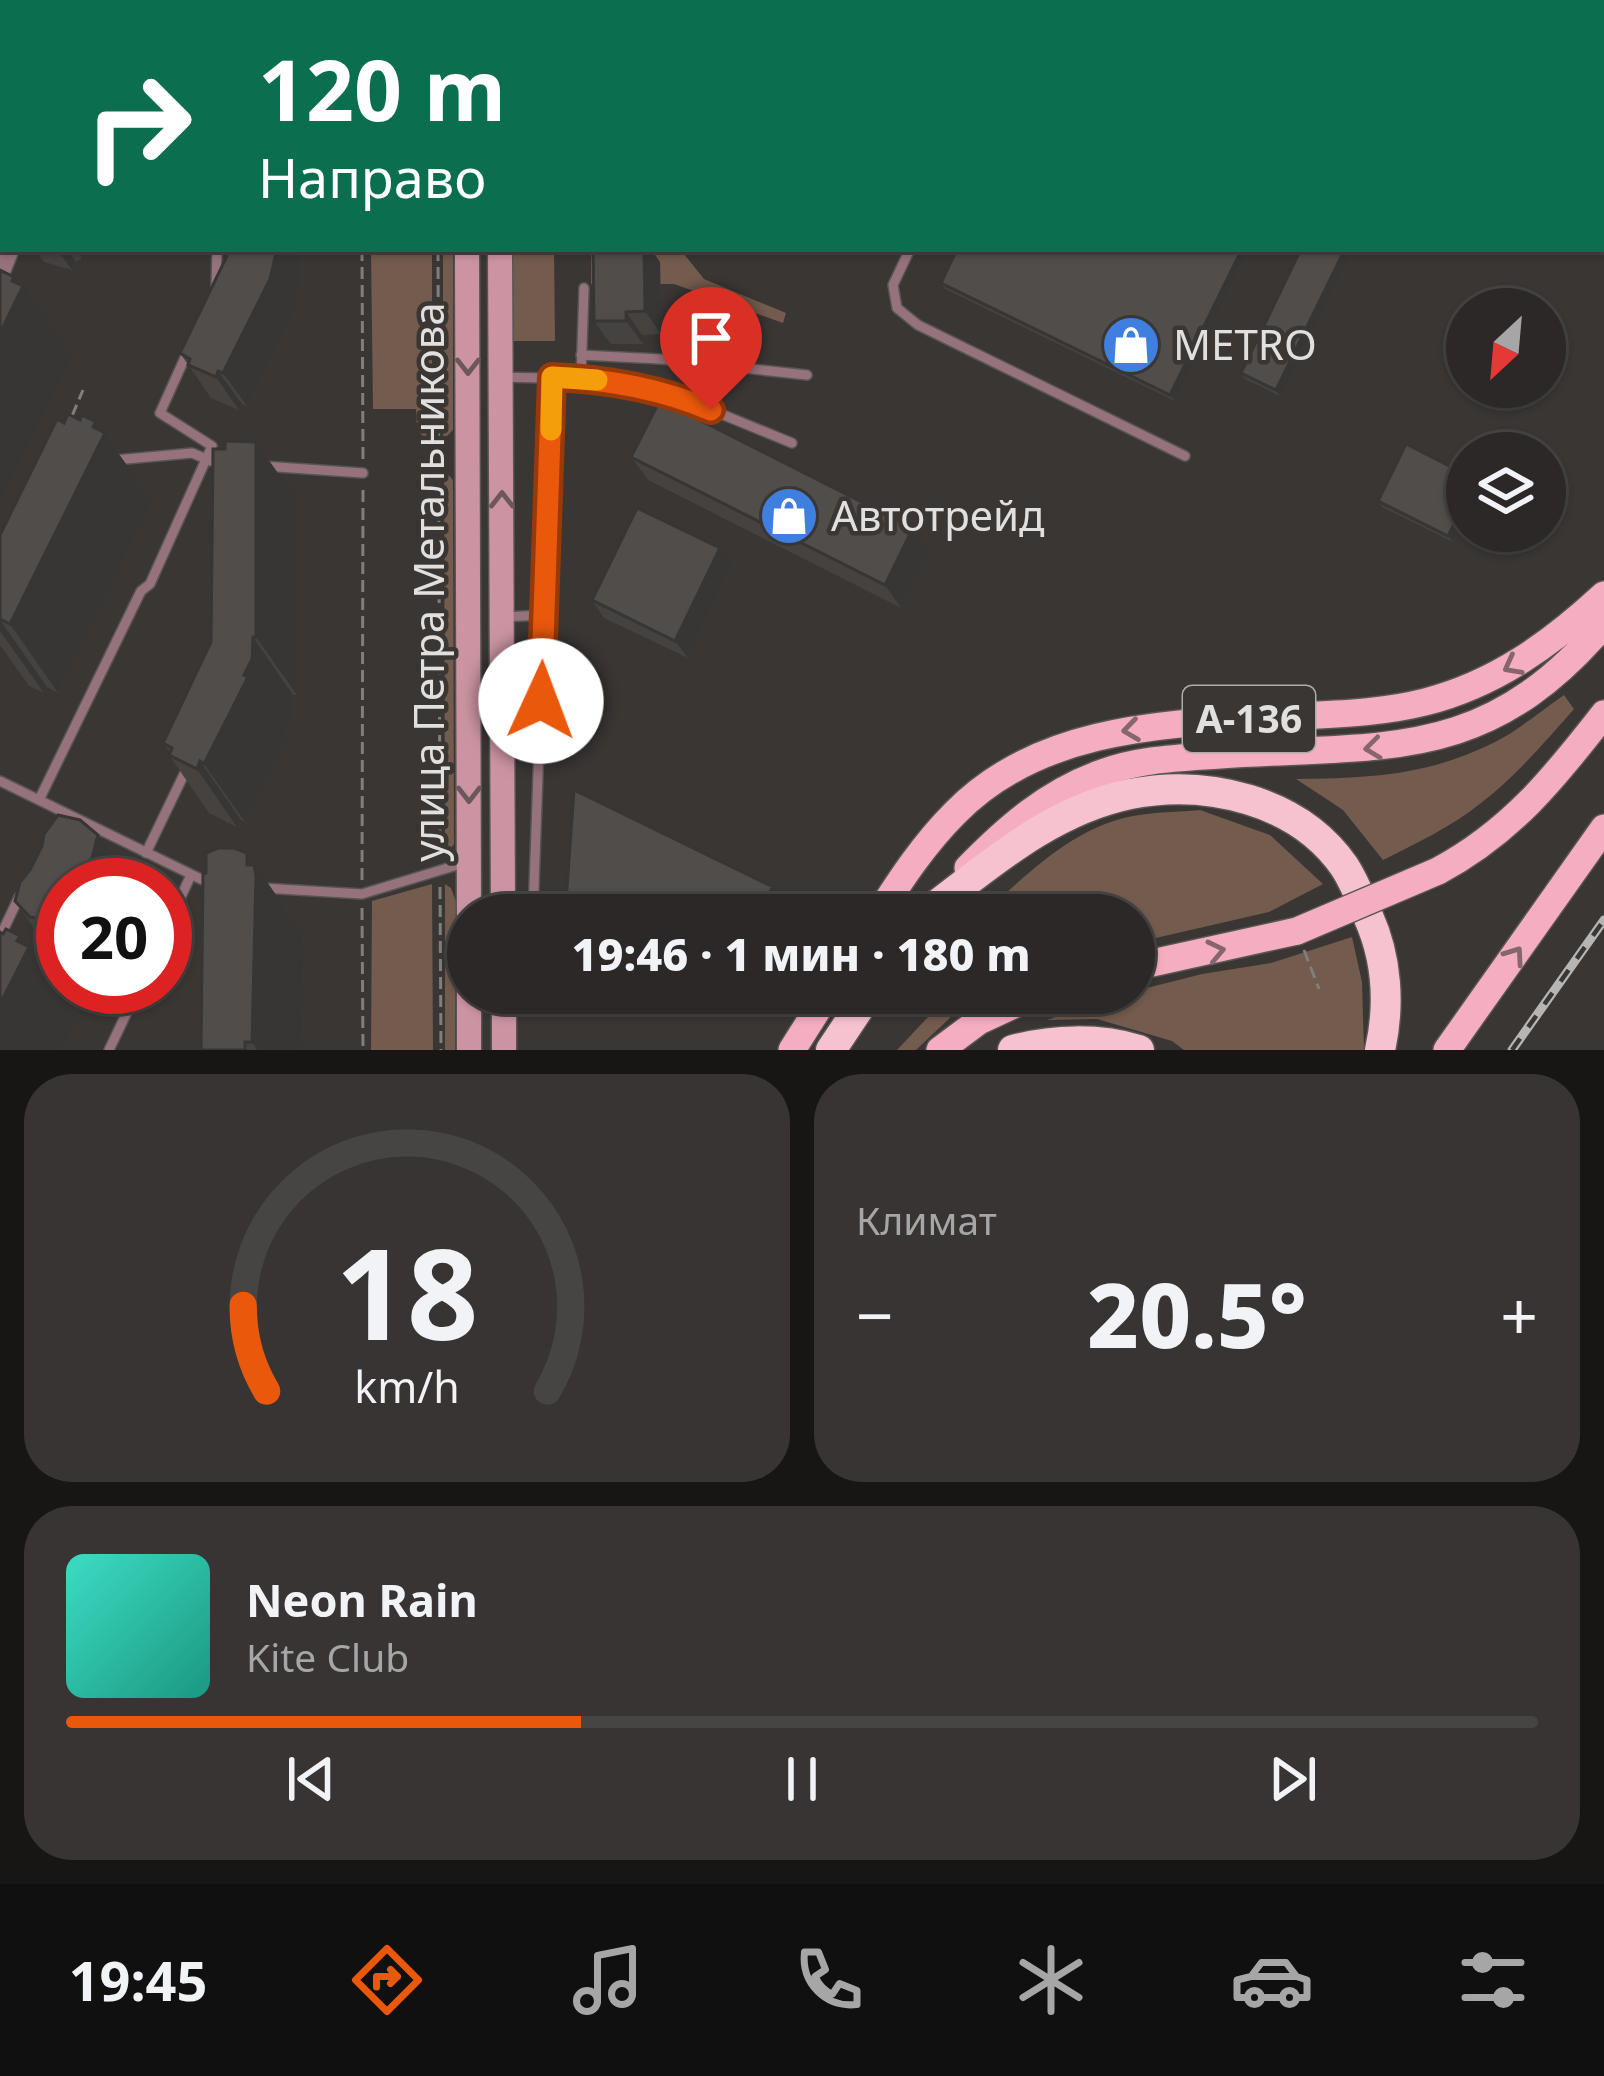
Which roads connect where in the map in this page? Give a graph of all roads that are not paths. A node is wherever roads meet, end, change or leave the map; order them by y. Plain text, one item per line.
1 (218, 252) edge
2 (467, 252) edge
3 (500, 252) edge
4 (909, 252) edge
5 (584, 288) dead end
6 (215, 291) edge
7 (188, 352) edge
8 (581, 356) junction
9 (807, 375) dead end
10 (502, 377) junction
11 (552, 377) junction
12 (581, 378) junction
13 (792, 443) dead end
14 (1186, 456) dead end
15 (206, 459) junction
16 (110, 460) edge
17 (218, 464) edge
18 (260, 466) edge
19 (363, 472) road end
20 (1604, 595) edge
21 (544, 615) junction
22 (502, 617) junction
23 (1604, 624) edge
24 (1604, 714) edge
25 (193, 757) edge
26 (0, 782) edge
27 (39, 800) junction
28 (59, 811) junction
29 (1604, 828) edge
30 (50, 832) edge
31 (146, 853) junction
32 (156, 858) edge
33 (469, 862) junction
34 (192, 876) edge
35 (220, 885) edge
36 (244, 886) edge
37 (469, 894) edge
38 (503, 894) edge
39 (534, 894) edge
40 (892, 894) edge
41 (945, 894) edge
42 (952, 894) edge
43 (20, 895) edge
44 (0, 937) edge
45 (1155, 962) edge
46 (126, 1014) edge
47 (469, 1014) edge
48 (503, 1014) edge
49 (815, 1014) edge
50 (855, 1014) edge
51 (994, 1014) edge
52 (109, 1050) edge
53 (469, 1050) edge
54 (504, 1050) edge
55 (792, 1050) edge
56 (831, 1050) edge
57 (940, 1050) edge
58 (1013, 1050) edge
59 (1139, 1050) edge
60 (1380, 1050) edge
61 (1447, 1050) edge

1 - 6 lane
2 -> 33 main road, улица Петра Метальникова
3 - 10 main road, улица Петра Метальникова
4 - 14 lane
5 - 8 lane
7 - 15 lane
8 - 9 lane
8 - 12 lane
10 - 11 lane
22 -> 10 main road, улица Петра Метальникова
11 - 12 lane
11 - 21 lane
12 - 13 lane
15 - 16 lane
15 - 17 lane
15 - 27 lane
18 - 19 lane
20 -> 40 main road, А-136
21 - 22 lane
21 - 39 lane
22 - 38 main road, улица Петра Метальникова
23 -> 41 main road, А-136
45 -> 24 main road, bridge
25 - 31 lane
26 - 27 lane
27 - 28 lane
28 - 30 lane
28 - 31 lane
61 -> 29 main road
31 - 32 lane
33 - 36 lane
33 - 37 main road, улица Петра Метальникова
34 - 35 lane
42 - 60 highway, А-136
43 - 44 lane
46 - 52 lane
47 - 53 main road
48 - 54 main road
49 - 55 main road
50 - 56 highway
51 - 57 main road
58 - 59 highway

